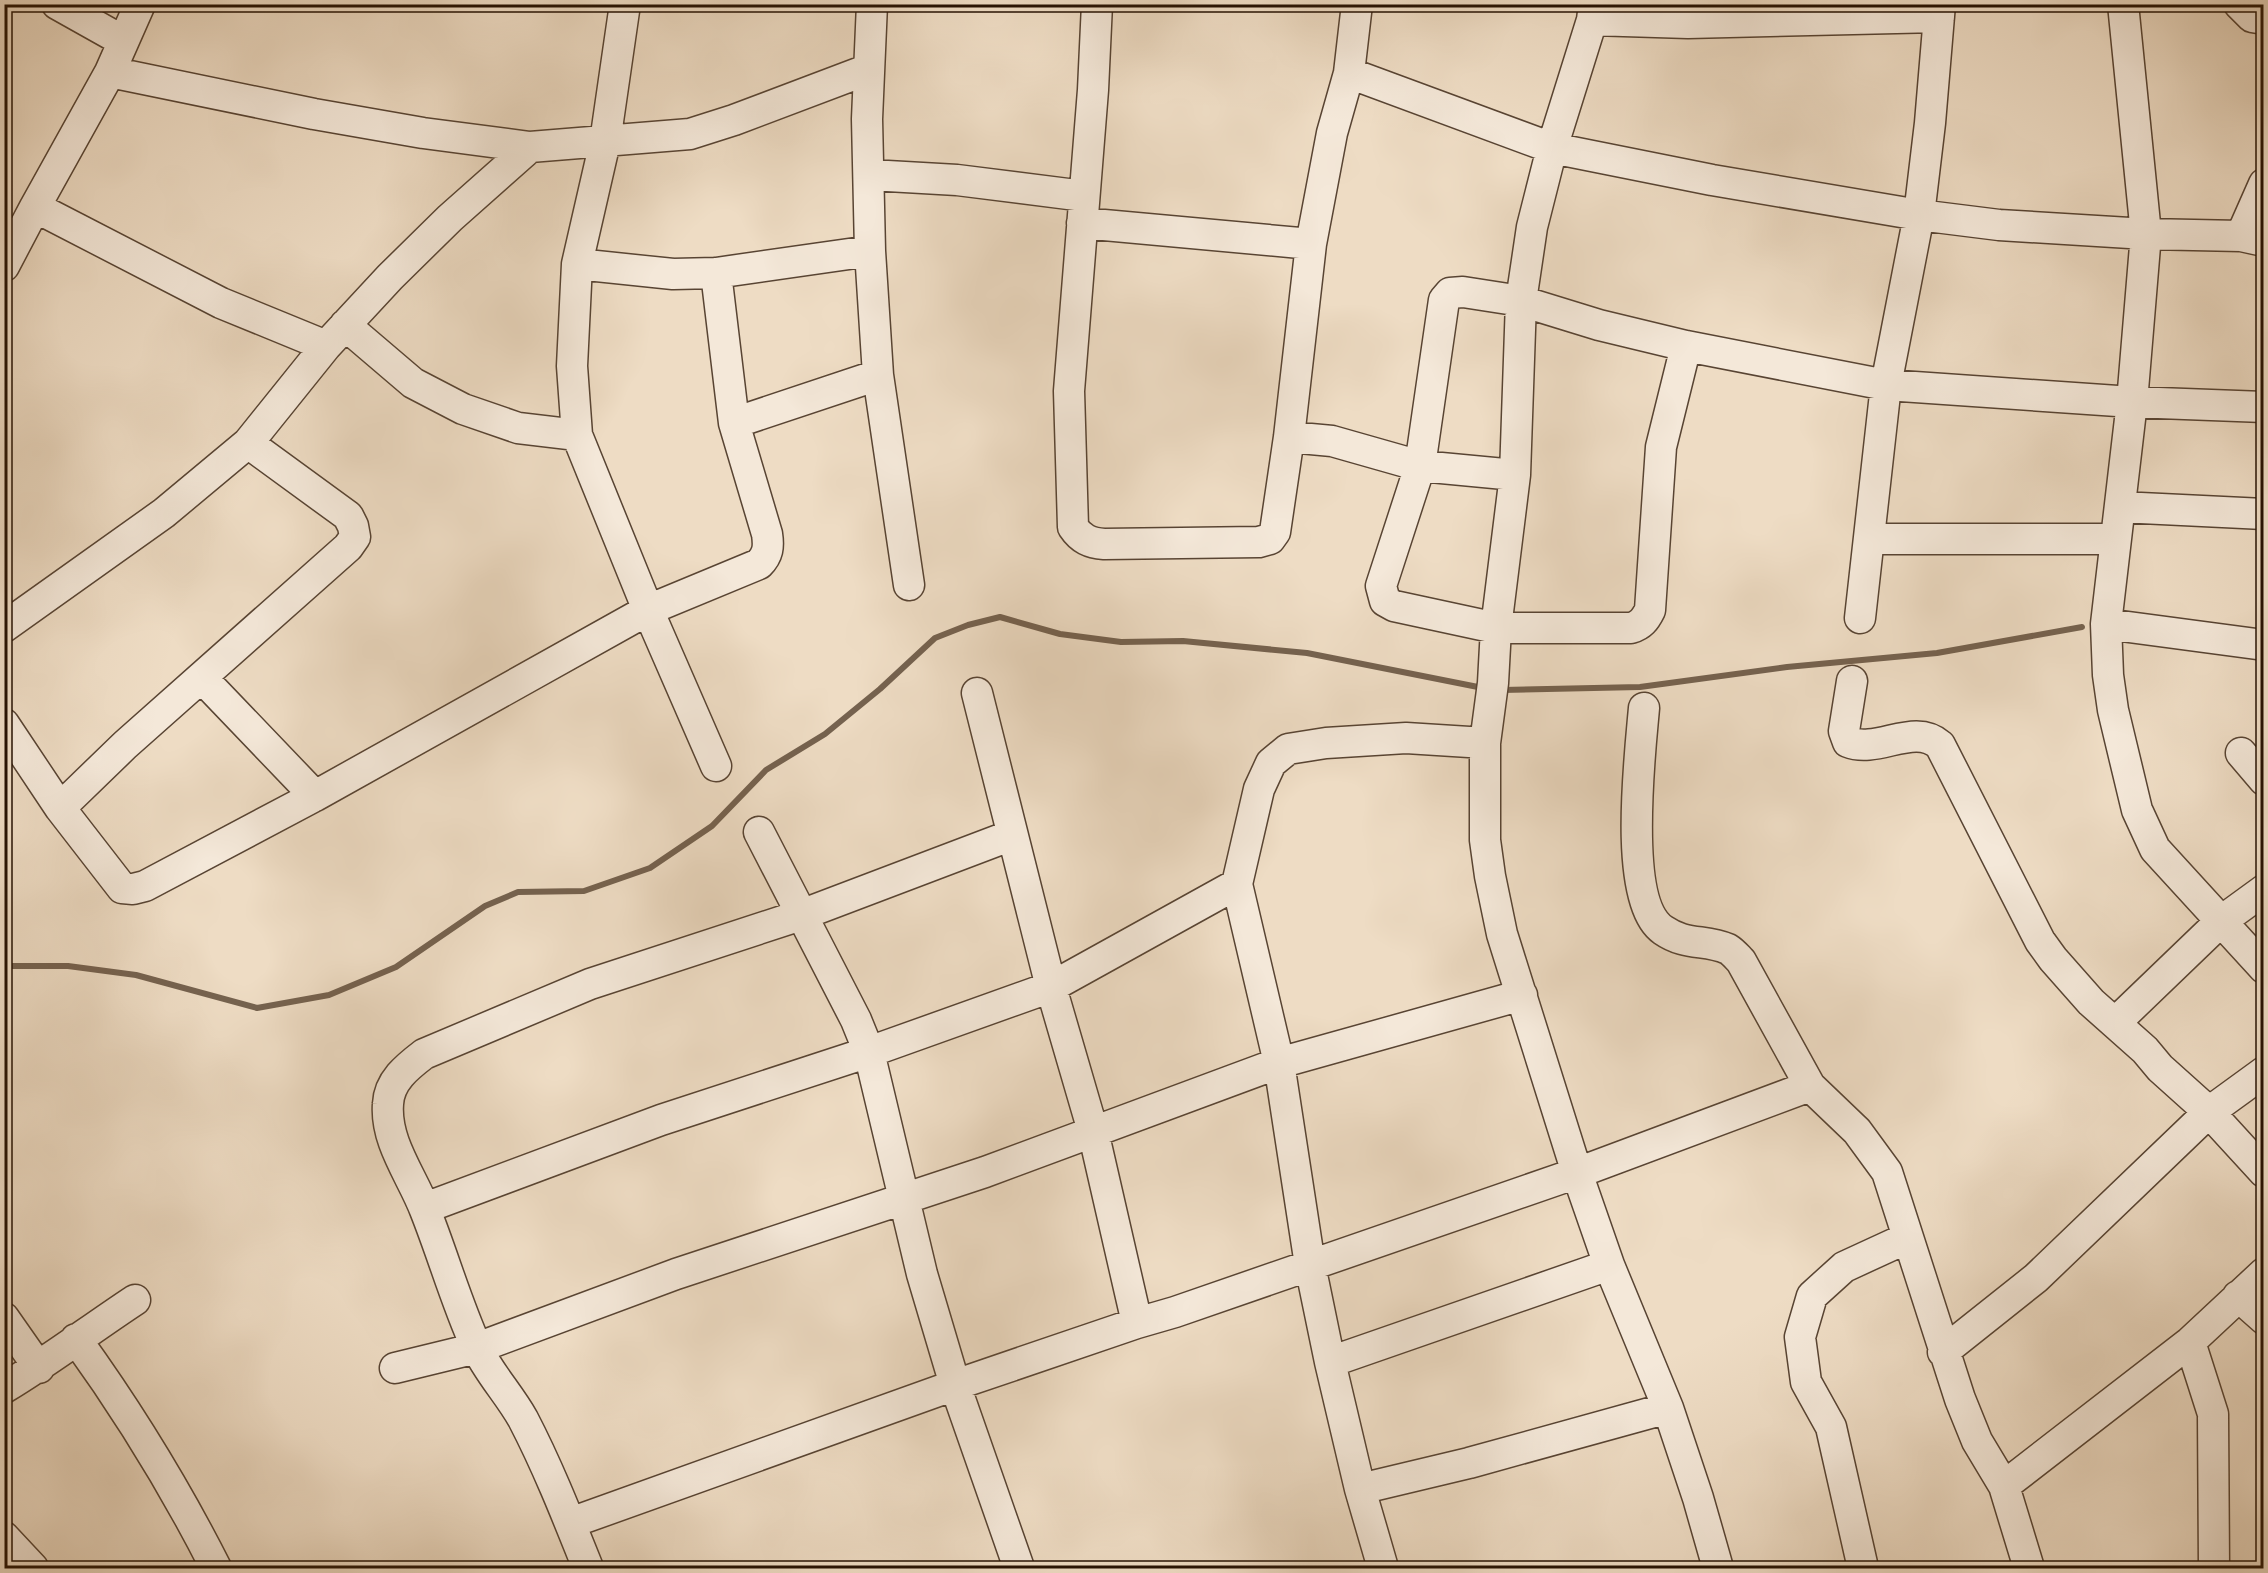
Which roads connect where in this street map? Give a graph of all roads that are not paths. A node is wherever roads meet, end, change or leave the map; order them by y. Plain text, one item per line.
1 (57, 4) edge
2 (140, 4) edge
3 (625, 4) edge
4 (872, 4) edge
5 (1097, 4) edge
6 (1357, 4) edge
7 (2123, 4) edge
8 (2240, 4) edge
9 (1940, 11) edge
10 (1593, 13) edge
11 (2264, 20) edge
12 (123, 41) junction
13 (869, 69) junction
14 (110, 72) junction
15 (1349, 73) junction
16 (605, 142) junction
17 (530, 147) junction
18 (1552, 148) junction
19 (870, 175) junction
20 (2264, 184) edge
21 (35, 207) junction
22 (1083, 209) junction
23 (1919, 215) junction
24 (2146, 234) junction
25 (2252, 238) edge
26 (1311, 244) junction
27 (870, 251) junction
28 (577, 264) junction
29 (4, 266) edge
30 (716, 273) junction
31 (1521, 301) junction
32 (336, 336) junction
33 (1686, 346) junction
34 (878, 375) junction
35 (1886, 385) junction
36 (2132, 402) junction
37 (2264, 407) edge
38 (734, 423) junction
39 (577, 435) junction
40 (1289, 437) junction
41 (248, 443) junction
42 (1420, 466) junction
43 (1515, 475) junction
44 (2120, 507) junction
45 (2264, 514) edge
46 (2115, 538) junction
47 (1869, 539) junction
48 (909, 585) dead end
49 (648, 610) junction
50 (1860, 618) dead end
51 (2106, 624) junction
52 (4, 627) edge
53 (1496, 628) junction
54 (2264, 645) edge
55 (202, 678) junction
56 (1852, 681) dead end
57 (977, 693) dead end
58 (1644, 708) dead end
59 (4, 724) edge
60 (1485, 743) junction
61 (2241, 753) dead end
62 (716, 766) dead end
63 (2264, 780) edge
64 (315, 796) junction
65 (60, 808) junction
66 (759, 832) dead end
67 (1012, 835) junction
68 (1237, 884) junction
69 (2264, 890) edge
70 (801, 915) junction
71 (2220, 922) junction
72 (2264, 968) edge
73 (1051, 987) junction
74 (1522, 995) junction
75 (2115, 1023) junction
76 (869, 1052) junction
77 (1279, 1063) junction
78 (2264, 1072) edge
79 (1810, 1086) junction
80 (2209, 1112) junction
81 (1093, 1131) junction
82 (2264, 1172) edge
83 (1577, 1173) junction
84 (905, 1198) junction
85 (425, 1208) junction
86 (1907, 1238) junction
87 (1310, 1265) junction
88 (1609, 1265) junction
89 (2264, 1272) edge
90 (2238, 1296) junction
91 (135, 1300) dead end
92 (4, 1318) edge
93 (2264, 1319) edge
94 (1137, 1323) junction
95 (76, 1339) junction
96 (2190, 1342) junction
97 (477, 1348) junction
98 (1943, 1352) junction
99 (1330, 1362) junction
100 (39, 1368) junction
101 (395, 1368) dead end
102 (955, 1385) junction
103 (4, 1388) edge
104 (1668, 1408) junction
105 (2004, 1486) junction
106 (1360, 1489) junction
107 (570, 1524) junction
108 (4, 1537) edge
109 (33, 1569) edge
110 (216, 1569) edge
111 (588, 1569) edge
112 (1019, 1569) edge
113 (1383, 1569) edge
114 (1718, 1569) edge
115 (1863, 1569) edge
116 (2029, 1569) edge
117 (2214, 1569) edge

1 - 12 street
2 - 12 street
3 - 16 street
4 - 13 street
5 - 22 street
6 - 15 street
7 - 24 street
8 - 11 street
9 - 10 street
9 - 23 street
10 - 18 street
12 - 14 street
13 - 16 street
13 - 19 street
14 - 17 street
14 - 21 street
15 - 18 street
15 - 26 street
16 - 17 street
16 - 28 street
17 - 32 street
18 - 23 street
18 - 31 street
19 - 22 street
19 - 27 street
20 - 25 street
21 - 29 street
21 - 32 street
22 - 26 street
22 - 40 street
23 - 24 street
23 - 35 street
24 - 25 street
24 - 36 street
26 - 40 street
27 - 30 street
27 - 34 street
28 - 30 street
28 - 39 street
30 - 38 street
31 - 33 street
31 - 42 street
31 - 43 street
32 - 39 street
32 - 41 street
33 - 35 street
33 - 53 street
34 - 38 street
34 - 48 street
35 - 36 street
35 - 47 street
36 - 37 street
36 - 44 street
38 - 49 street
39 - 49 street
40 - 42 street
41 - 52 street
41 - 55 street
42 - 43 street
42 - 53 street
43 - 53 street
44 - 45 street
44 - 46 street
46 - 47 street
46 - 51 street
47 - 50 street
49 - 62 street
49 - 64 street
51 - 54 street
51 - 71 street
53 - 60 street
55 - 64 street
55 - 65 street
56 - 75 street
57 - 67 street
58 - 79 street
59 - 65 street
60 - 68 street
60 - 74 street
61 - 63 street
64 - 65 street
66 - 70 street
67 - 70 street
67 - 73 street
68 - 73 street
68 - 77 street
69 - 71 street
70 - 76 street
70 - 85 street
71 - 72 street
71 - 75 street
73 - 76 street
73 - 81 street
74 - 77 street
74 - 83 street
75 - 80 street
76 - 84 street
76 - 85 street
77 - 81 street
77 - 87 street
78 - 80 street
79 - 83 street
79 - 86 street
80 - 82 street
80 - 98 street
81 - 84 street
81 - 94 street
83 - 87 street
83 - 88 street
84 - 97 street
84 - 102 street
85 - 97 street
86 - 98 street
86 - 115 street
87 - 94 street
87 - 99 street
88 - 99 street
88 - 104 street
89 - 90 street
90 - 93 street
90 - 96 street
91 - 95 street
92 - 100 street
94 - 102 street
95 - 100 street
95 - 110 street
96 - 105 street
96 - 117 street
97 - 101 street
97 - 107 street
98 - 105 street
99 - 106 street
100 - 103 street
102 - 107 street
102 - 112 street
104 - 106 street
104 - 114 street
105 - 116 street
106 - 113 street
107 - 111 street
108 - 109 street

